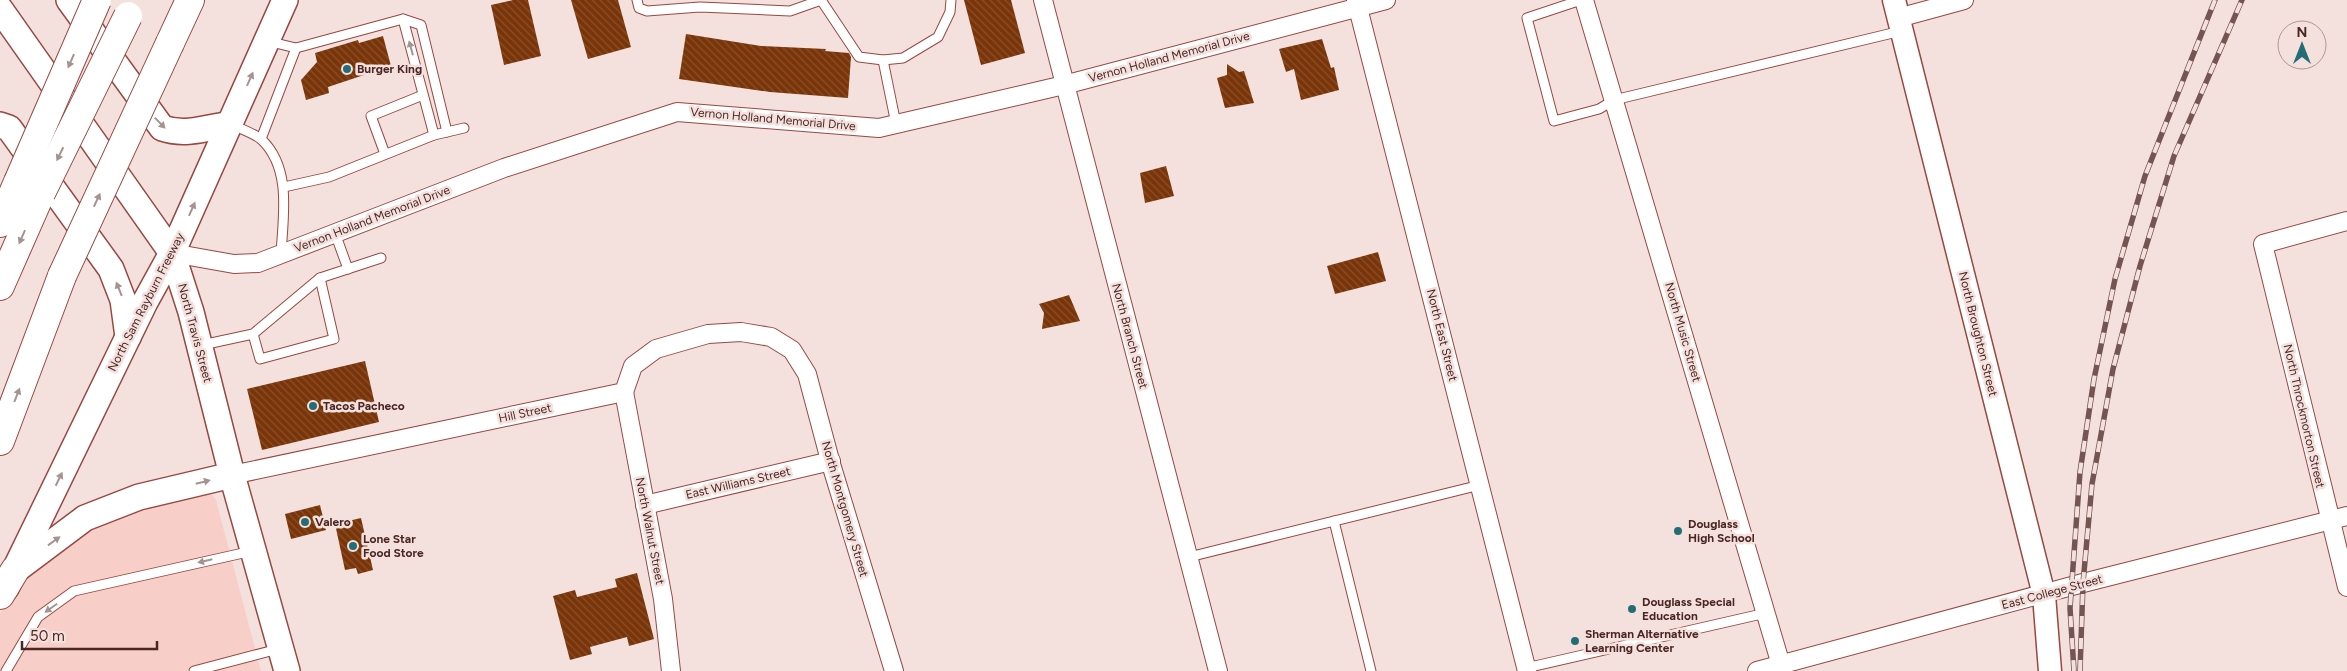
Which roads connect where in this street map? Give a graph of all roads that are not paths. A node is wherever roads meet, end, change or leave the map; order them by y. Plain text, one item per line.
1 (4, 0) edge
2 (69, 0) edge
3 (97, 0) edge
4 (190, 0) edge
5 (285, 0) edge
6 (636, 0) edge
7 (821, 0) edge
8 (951, 0) edge
9 (1043, 0) edge
10 (1386, 0) edge
11 (1583, 0) edge
12 (1964, 0) edge
13 (1357, 4) edge
14 (131, 8) edge
15 (0, 9) edge
16 (1898, 16) edge
17 (402, 20) junction
18 (267, 41) junction
19 (296, 48) junction
20 (883, 60) junction
21 (1064, 85) junction
22 (423, 95) junction
23 (1614, 100) junction
24 (230, 124) junction
25 (896, 124) junction
26 (0, 125) edge
27 (464, 128) dead end
28 (447, 132) junction
29 (434, 135) junction
30 (261, 139) junction
31 (385, 154) junction
32 (30, 187) junction
33 (284, 187) junction
34 (2347, 221) edge
35 (0, 223) edge
36 (335, 233) junction
37 (172, 253) junction
38 (281, 254) junction
39 (381, 258) dead end
40 (348, 269) junction
41 (320, 278) junction
42 (0, 286) edge
43 (253, 334) junction
44 (128, 337) junction
45 (199, 346) junction
46 (624, 392) junction
47 (0, 441) edge
48 (831, 461) junction
49 (232, 475) junction
50 (1480, 485) junction
51 (645, 505) junction
52 (2347, 516) edge
53 (1334, 521) junction
54 (2329, 521) junction
55 (252, 550) junction
56 (1188, 558) junction
57 (15, 570) junction
58 (2347, 587) edge
59 (0, 595) edge
60 (2044, 595) junction
61 (0, 602) edge
62 (1766, 613) junction
63 (284, 660) edge
64 (1781, 665) junction
65 (1527, 670) edge
66 (6, 671) edge
67 (194, 671) edge
68 (671, 671) edge
69 (894, 671) edge
70 (1218, 671) edge
71 (1371, 671) edge
72 (1757, 671) edge
73 (2050, 671) edge

1 - 15 main road
2 -> 24 main road
3 -> 32 highway, bridge
47 -> 4 highway, bridge
5 - 18 main road, North Sam Rayburn Freeway
6 - 7 lane
7 - 20 lane
8 - 20 lane
9 - 21 street, North Branch Street
10 - 13 street, Vernon Holland Memorial Drive
11 - 23 street, North Music Street
11 - 23 lane
12 - 16 street
13 - 21 street, Vernon Holland Memorial Drive
13 - 50 street, North East Street
14 -> 32 highway, bridge
15 - 37 main road, North Travis Street
16 - 23 lane
16 - 60 street, North Broughton Street
17 - 19 lane
22 -> 17 lane
17 - 28 lane
18 - 19 lane
24 -> 18 main road, North Sam Rayburn Freeway
19 - 30 lane
20 - 25 lane
21 - 25 street, Vernon Holland Memorial Drive
21 - 56 street, North Branch Street
22 - 29 lane
22 - 31 lane
23 - 62 street, North Music Street
24 - 30 lane
37 -> 24 main road, North Sam Rayburn Freeway
25 - 36 street, Vernon Holland Memorial Drive
44 -> 26 main road
27 - 28 lane
28 - 29 lane
29 - 31 lane
30 - 33 lane
31 - 33 lane
32 - 35 highway
32 -> 42 highway
33 - 38 lane
34 - 54 street, North Throckmorton Street
36 - 38 street, Vernon Holland Memorial Drive
36 - 40 lane
37 - 38 street, Vernon Holland Memorial Drive
37 - 44 main road, North Sam Rayburn Freeway
37 - 45 main road, North Travis Street
39 - 40 lane
40 - 41 lane
41 - 43 lane
41 - 43 lane
43 - 45 lane
57 -> 44 main road, North Sam Rayburn Freeway
45 - 49 main road, North Travis Street
46 - 48 street, North Montgomery Street
46 - 49 street, Hill Street
46 - 51 street, North Walnut Street
48 - 51 street, East Williams Street
48 - 69 street, North Montgomery Street
49 - 55 main road, North Travis Street
57 -> 49 main road
50 - 53 lane
50 - 65 street, North East Street
51 - 68 street, North Walnut Street
52 - 54 street, East College Street
53 - 56 lane
53 - 71 lane
54 - 58 street, North Throckmorton Street
54 - 60 street, East College Street
55 - 63 main road, North Travis Street
55 -> 66 lane
56 - 70 street, North Branch Street
57 - 59 highway
57 - 61 main road, North Sam Rayburn Freeway
60 - 64 street, East College Street
60 - 73 street, North Broughton Street
62 - 64 street, North Music Street
62 - 65 lane
63 - 67 lane
64 - 72 street, East College Street

